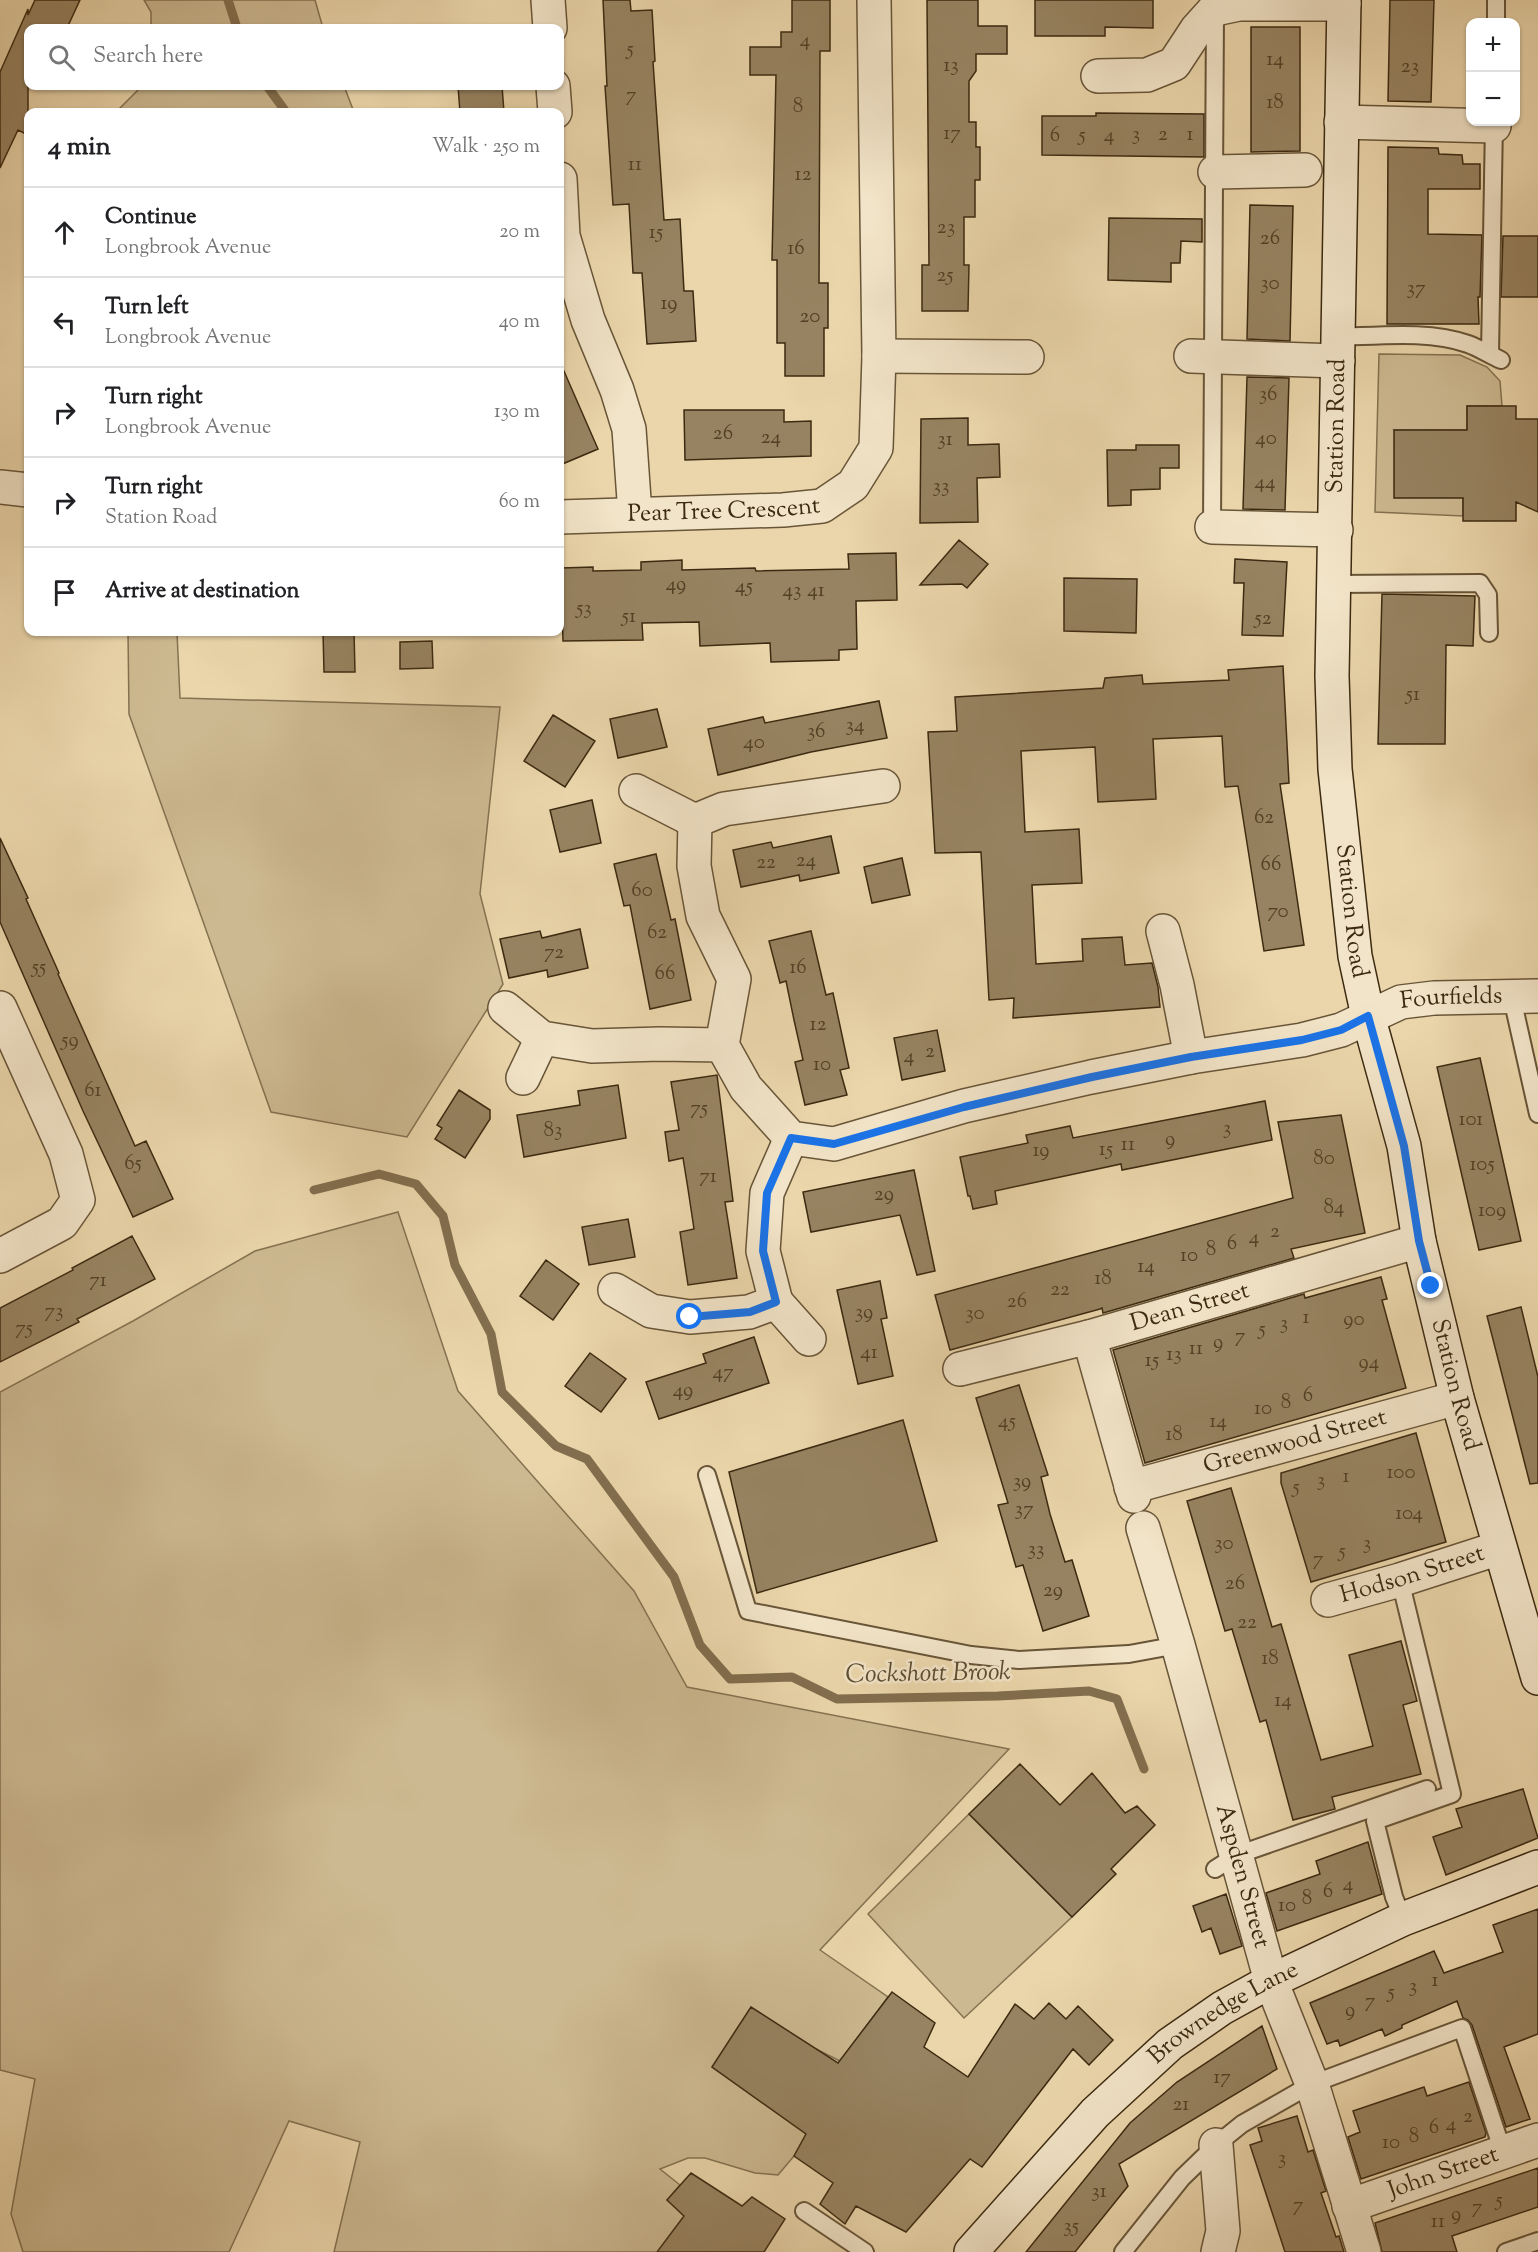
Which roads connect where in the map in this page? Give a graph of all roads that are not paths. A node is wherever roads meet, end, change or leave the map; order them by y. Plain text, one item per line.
1 (548, 0) edge
2 (874, 0) edge
3 (1496, 0) edge
4 (1344, 2) edge
5 (1215, 9) junction
6 (1496, 18) edge
7 (550, 24) edge
8 (1098, 76) dead end
9 (553, 90) edge
10 (555, 108) edge
11 (1341, 122) junction
12 (1466, 124) edge
13 (1494, 126) edge
14 (1305, 170) dead end
15 (1215, 172) junction
16 (564, 239) edge
17 (1338, 349) junction
18 (879, 356) junction
19 (1027, 357) dead end
20 (1202, 357) junction
21 (0, 487) edge
22 (24, 490) edge
23 (635, 514) junction
24 (564, 517) edge
25 (1212, 527) joint
26 (1336, 530) junction
27 (1335, 584) junction
28 (1489, 633) dead end
29 (883, 786) dead end
30 (636, 791) dead end
31 (695, 821) junction
32 (1163, 931) dead end
33 (1525, 997) edge
34 (0, 1008) edge
35 (505, 1008) dead end
36 (1368, 1016) junction
37 (542, 1038) junction
38 (722, 1045) junction
39 (1191, 1057) junction
40 (523, 1078) dead end
41 (1538, 1114) edge
42 (791, 1138) junction
43 (1419, 1241) junction
44 (0, 1256) edge
45 (615, 1290) dead end
46 (776, 1302) junction
47 (1089, 1337) junction
48 (809, 1339) dead end
49 (960, 1369) dead end
50 (1457, 1398) junction
51 (707, 1475) dead end
52 (1143, 1528) dead end
53 (1499, 1548) junction
54 (1400, 1580) junction
55 (1328, 1600) dead end
56 (1178, 1645) junction
57 (1538, 1678) edge
58 (1427, 1789) dead end
59 (1226, 1862) junction
60 (1538, 1867) edge
61 (1403, 1919) junction
62 (1271, 1981) junction
63 (1312, 2084) junction
64 (1538, 2140) edge
65 (1216, 2145) junction
66 (1503, 2152) junction
67 (1349, 2206) junction
68 (804, 2211) dead end
69 (1538, 2241) edge
70 (865, 2252) edge
71 (971, 2252) edge
72 (1124, 2252) edge
73 (1218, 2252) edge
74 (1364, 2252) edge
75 (1506, 2252) edge

1 - 7 street
2 - 18 street, Pear Tree Crescent
3 - 6 lane
4 - 5 street
4 - 11 street, Station Road
5 - 8 street
5 - 15 lane
9 - 10 street
11 - 12 street
11 - 17 street, Station Road
13 - 17 lane
14 - 15 street
15 - 20 lane
16 - 23 street
17 - 20 street
17 - 26 street, Station Road
18 - 19 street
18 - 23 street, Pear Tree Crescent
20 - 25 lane
21 - 22 street
23 - 24 street, Pear Tree Crescent
25 - 26 street
26 - 27 street, Station Road
27 - 28 lane
27 - 36 street, Station Road
29 - 31 street
30 - 31 street
31 - 38 street
32 - 39 street
33 - 36 street, Fourfields
33 - 41 lane
34 - 44 street
35 - 37 street
36 - 39 street, Fourfields
36 - 43 street, Station Road
37 - 38 street
37 - 40 street
38 - 42 street
39 - 42 street, Fourfields
42 - 46 street
43 - 47 street, Dean Street
43 - 50 street, Station Road
45 - 46 street
46 - 48 street
47 - 49 street, Dean Street
47 - 50 street, Greenwood Street
50 - 53 street, Station Road
51 - 56 lane
52 - 56 street, Aspden Street
53 - 54 street, Hodson Street
53 - 57 street, Station Road
54 - 55 street, Hodson Street
54 - 61 lane
56 - 59 street, Aspden Street
58 - 59 lane
59 - 62 street, Aspden Street
60 - 61 street, Brownedge Lane
61 - 62 street, Brownedge Lane
62 - 63 street, Aspden Street
62 - 71 street, Brownedge Lane
63 - 65 lane
63 - 66 lane
63 - 67 street, Aspden Street
64 - 66 street, John Street
65 - 72 lane
65 - 73 street
66 - 67 street, John Street
67 - 74 street, Aspden Street
68 - 70 lane
69 - 75 lane

